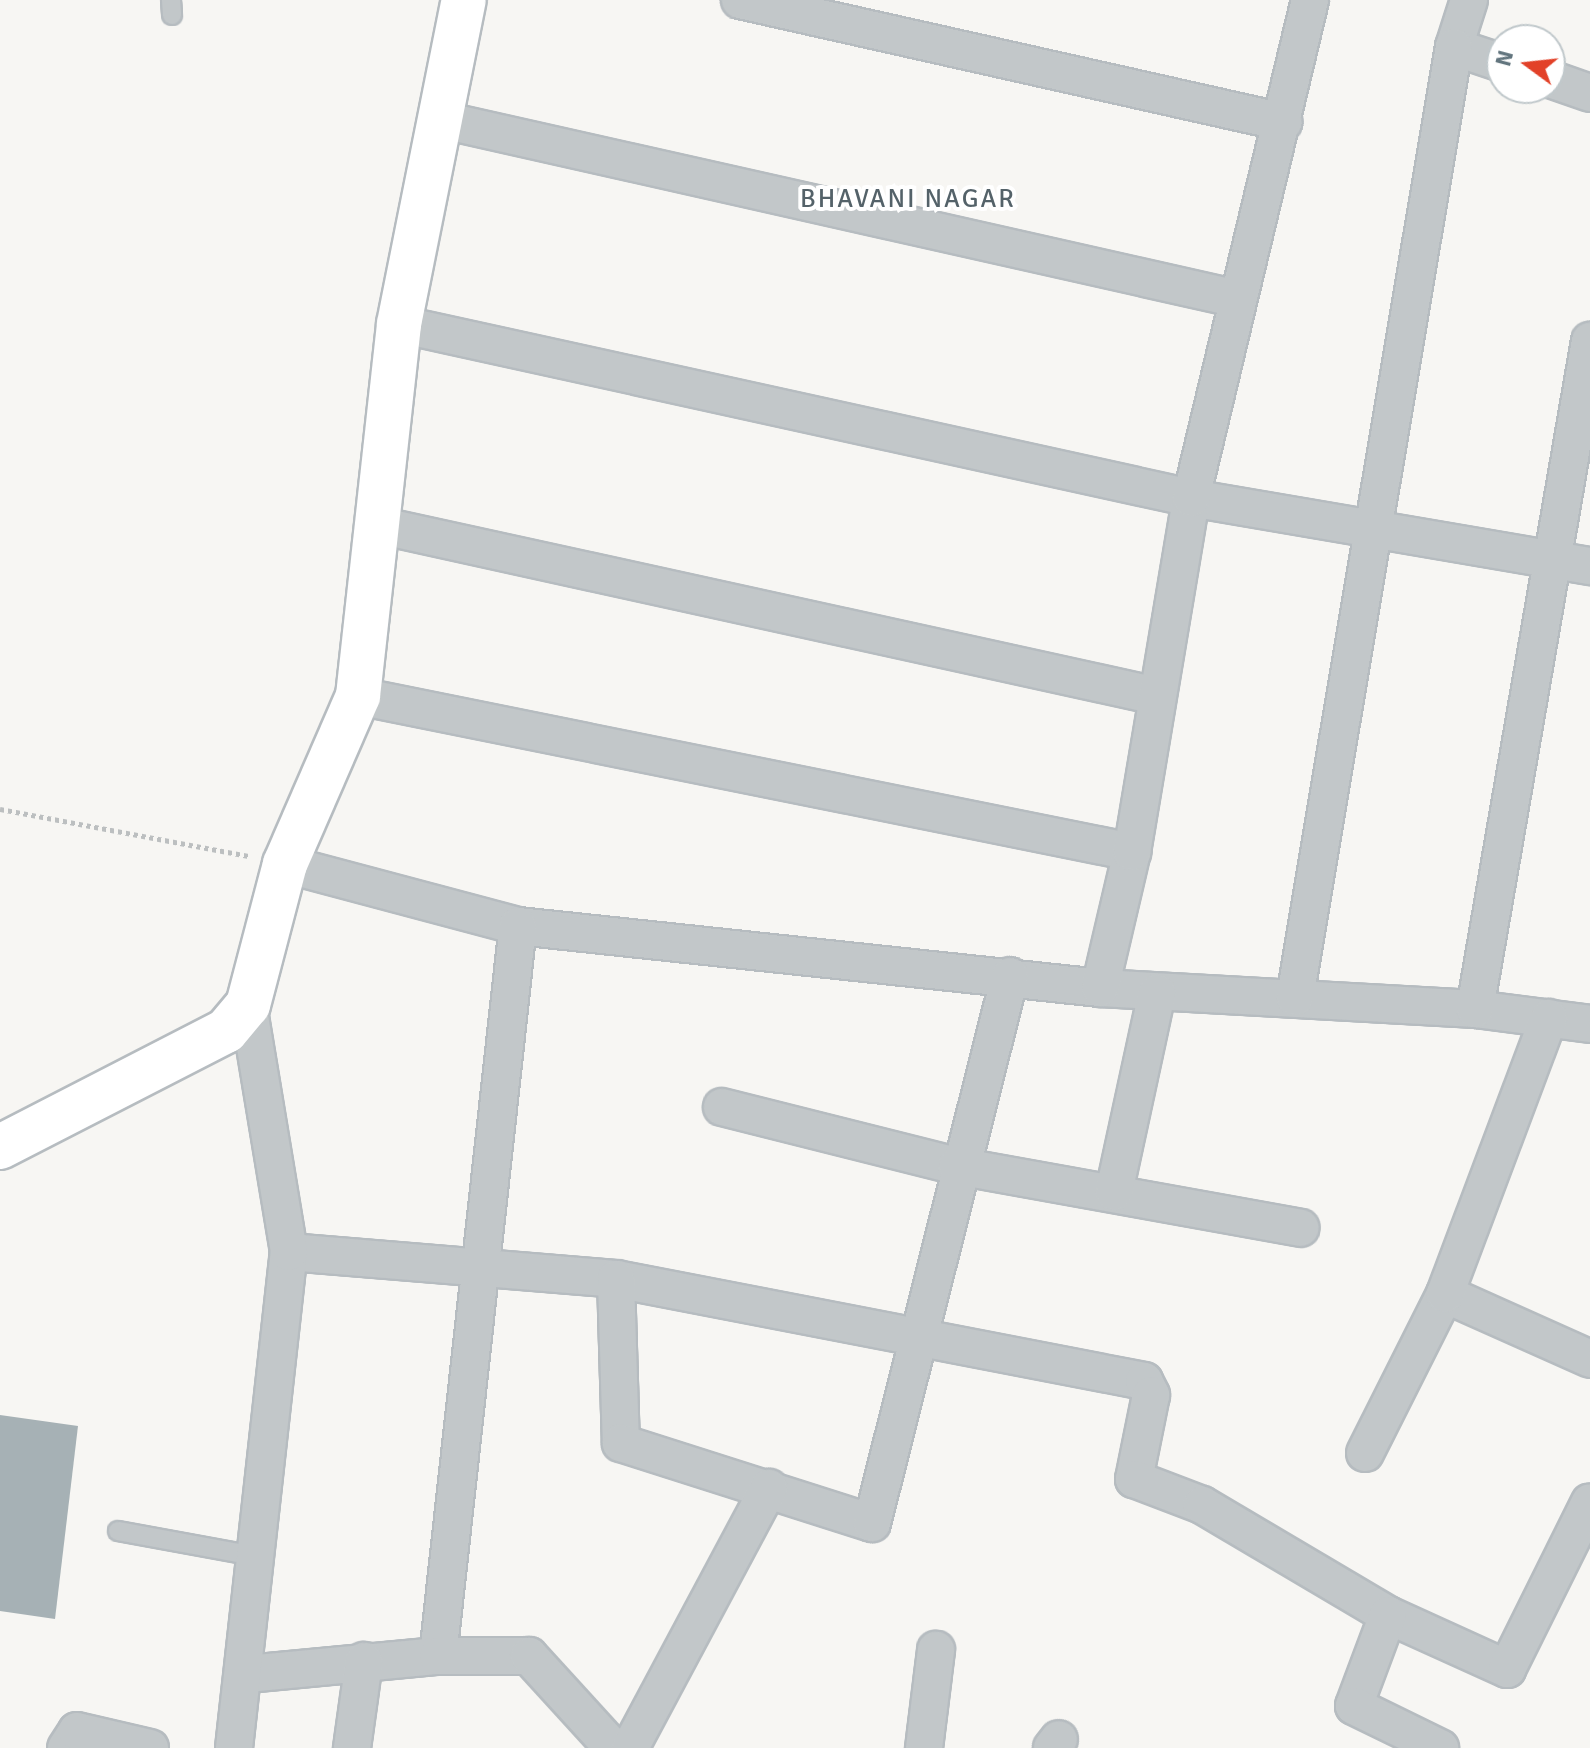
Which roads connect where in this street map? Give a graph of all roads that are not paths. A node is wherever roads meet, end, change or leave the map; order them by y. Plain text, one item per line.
1 (464, 0) edge
2 (740, 0) edge
3 (1310, 0) edge
4 (1469, 0) edge
5 (1454, 47) junction
6 (1486, 58) edge
7 (1566, 85) edge
8 (1590, 93) edge
9 (438, 119) junction
10 (1283, 122) junction
11 (1238, 299) junction
12 (399, 324) junction
13 (1590, 341) edge
14 (1191, 498) junction
15 (378, 525) junction
16 (1370, 528) junction
17 (1554, 559) junction
18 (1590, 566) edge
19 (358, 696) junction
20 (1157, 696) junction
21 (1132, 852) junction
22 (285, 864) junction
23 (518, 926) junction
24 (1010, 976) junction
25 (1100, 988) junction
26 (1157, 993) junction
27 (1295, 997) junction
28 (248, 1005) junction
29 (1475, 1009) junction
30 (1549, 1018) junction
31 (1590, 1024) edge
32 (722, 1107) dead end
33 (0, 1147) edge
34 (957, 1166) junction
35 (1114, 1192) junction
36 (1300, 1228) dead end
37 (289, 1252) junction
38 (476, 1262) junction
39 (616, 1279) junction
40 (1445, 1294) junction
41 (917, 1335) junction
42 (1590, 1359) edge
43 (1365, 1453) dead end
44 (769, 1488) junction
45 (1590, 1502) edge
46 (118, 1531) dead end
47 (259, 1557) junction
48 (1576, 1570) edge
49 (1388, 1615) junction
50 (936, 1650) dead end
51 (438, 1656) junction
52 (364, 1661) junction
53 (247, 1674) junction
54 (1396, 1739) edge
55 (66, 1748) edge
56 (150, 1748) edge
57 (234, 1748) edge
58 (352, 1748) edge
59 (613, 1748) edge
60 (630, 1748) edge
61 (924, 1748) edge
62 (1440, 1748) edge

1 - 9 street
2 - 10 street
3 - 10 street
4 - 5 street
5 - 6 street
5 - 16 street
7 - 8 street
9 - 11 street
9 - 12 street
10 - 11 street
11 - 14 street
12 - 14 street
12 - 15 street
13 - 17 street
14 - 16 street
14 - 20 street
15 - 19 street
15 - 20 street
16 - 17 street
16 - 27 street
17 - 18 street
17 - 29 street
19 - 21 street
19 - 22 street
20 - 21 street
21 - 25 street
22 - 23 street
22 - 28 street
23 - 24 street
23 - 38 street
24 - 25 street
24 - 34 street
25 - 26 street
26 - 27 street
26 - 35 street
27 - 29 street
28 - 33 street
28 - 37 street
29 - 30 street
30 - 31 street
30 - 40 street
32 - 34 street
34 - 35 street
34 - 41 street
35 - 36 street
37 - 38 street
37 - 47 street
38 - 39 street
38 - 51 street
39 - 41 street
39 - 44 street
40 - 42 street
40 - 43 street
41 - 44 street
41 - 49 street
44 - 60 street
45 - 48 street
46 - 47 lane
47 - 53 street
48 - 49 street
49 - 54 street
50 - 61 street
51 - 52 street
51 - 59 street
52 - 53 street
52 - 58 street
53 - 57 street
54 - 62 street
55 - 56 street

